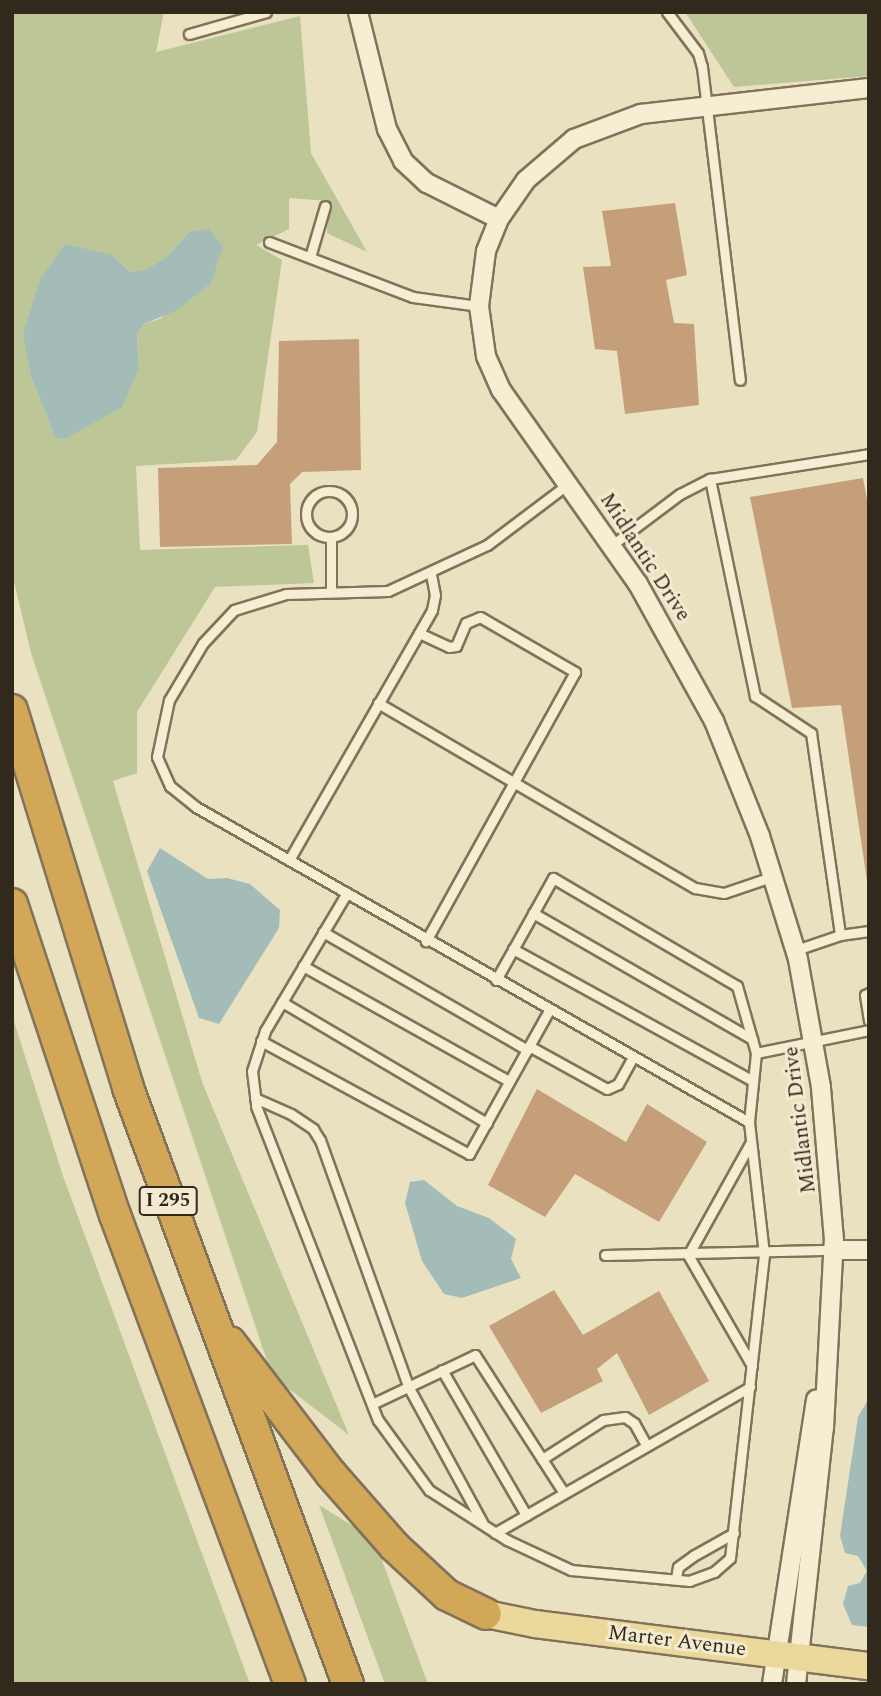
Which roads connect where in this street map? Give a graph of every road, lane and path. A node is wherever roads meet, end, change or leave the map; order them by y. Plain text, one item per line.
1 (266, 12) edge
2 (358, 12) edge
3 (667, 12) edge
4 (189, 34) dead end
5 (869, 88) edge
6 (709, 106) junction
7 (325, 206) dead end
8 (499, 219) junction
9 (269, 242) dead end
10 (310, 257) junction
11 (479, 306) junction
12 (740, 380) dead end
13 (869, 454) edge
14 (710, 479) junction
15 (569, 483) junction
16 (331, 538) junction
17 (612, 545) junction
18 (431, 574) junction
19 (331, 592) junction
20 (419, 633) junction
21 (378, 703) junction
22 (12, 710) edge
23 (515, 780) junction
24 (289, 860) junction
25 (774, 876) junction
26 (345, 896) junction
27 (12, 904) edge
28 (533, 913) junction
29 (869, 931) edge
30 (323, 932) junction
31 (841, 935) junction
32 (426, 941) junction
33 (513, 949) junction
34 (796, 950) junction
35 (303, 966) junction
36 (496, 980) junction
37 (869, 993) edge
38 (282, 1002) junction
39 (549, 1010) junction
40 (869, 1021) edge
41 (869, 1030) edge
42 (752, 1040) junction
43 (261, 1041) junction
44 (814, 1042) junction
45 (528, 1048) junction
46 (756, 1053) junction
47 (633, 1057) junction
48 (509, 1082) junction
49 (753, 1082) junction
50 (255, 1098) junction
51 (749, 1122) junction
52 (486, 1123) junction
53 (751, 1142) junction
54 (833, 1250) junction
55 (869, 1250) edge
56 (764, 1254) junction
57 (604, 1255) dead end
58 (688, 1255) junction
59 (211, 1317) junction
60 (752, 1367) junction
61 (442, 1370) junction
62 (750, 1387) junction
63 (409, 1388) junction
64 (372, 1404) junction
65 (647, 1446) junction
66 (542, 1459) junction
67 (564, 1493) junction
68 (526, 1515) junction
69 (483, 1525) junction
70 (495, 1533) junction
71 (734, 1533) junction
72 (676, 1578) junction
73 (486, 1614) joint
74 (788, 1654) junction
75 (869, 1666) edge
76 (290, 1684) edge
77 (348, 1684) edge
78 (772, 1684) edge
79 (796, 1684) edge

1 - 4 lane
2 - 8 street
3 - 6 lane
5 - 6 street, Midlantic Drive
6 - 8 street, Midlantic Drive
6 - 12 lane
7 - 10 lane
8 - 11 street, Midlantic Drive
9 - 10 lane
10 - 11 lane
11 - 15 street, Midlantic Drive
13 - 14 lane
14 - 17 lane
14 - 31 lane
15 - 17 street, Midlantic Drive
15 - 18 lane
16 - 16 lane
16 - 19 lane
17 - 25 street, Midlantic Drive
18 - 19 lane
18 - 20 lane
19 - 24 lane
20 - 21 lane
20 - 23 lane
21 - 23 lane
21 - 24 lane
22 - 59 highway, I 295
23 - 25 lane
23 - 32 lane
24 - 26 lane
25 - 34 street, Midlantic Drive
26 - 30 lane
26 - 32 lane
27 - 76 highway, I 295
28 - 33 lane
28 - 42 lane
28 - 42 lane
29 - 31 lane
30 - 35 lane
30 - 45 lane
31 - 34 lane
32 - 36 lane
33 - 36 lane
33 - 49 lane
34 - 44 street, Midlantic Drive
35 - 38 lane
35 - 48 lane
36 - 39 lane
37 - 40 lane
38 - 43 lane
38 - 52 lane
39 - 45 lane
39 - 47 lane
41 - 44 lane
42 - 46 lane
43 - 50 lane
43 - 52 lane
44 - 46 lane
44 - 54 street, Midlantic Drive
45 - 47 lane
45 - 48 lane
46 - 49 lane
47 - 51 lane
48 - 52 lane
49 - 51 lane
50 - 63 lane
50 - 64 lane
51 - 53 lane
53 - 56 lane
53 - 58 lane
54 - 55 street
54 - 56 lane
54 - 74 street, Midlantic Drive
56 - 58 lane
56 - 60 lane
57 - 58 lane
58 - 60 lane
59 - 73 highway
59 - 77 highway, I 295
60 - 62 lane
61 - 63 lane
61 - 66 lane
61 - 68 lane
62 - 65 lane
62 - 71 lane
63 - 64 lane
63 - 69 lane
64 - 69 lane
65 - 66 lane
65 - 67 lane
66 - 67 lane
67 - 68 lane
68 - 70 lane
69 - 70 lane
70 - 72 lane
71 - 72 lane
71 - 72 lane
73 - 74 main road, Marter Avenue
74 - 75 main road, Marter Avenue
74 - 78 street, Midlantic Drive
74 - 79 street, Midlantic Drive

